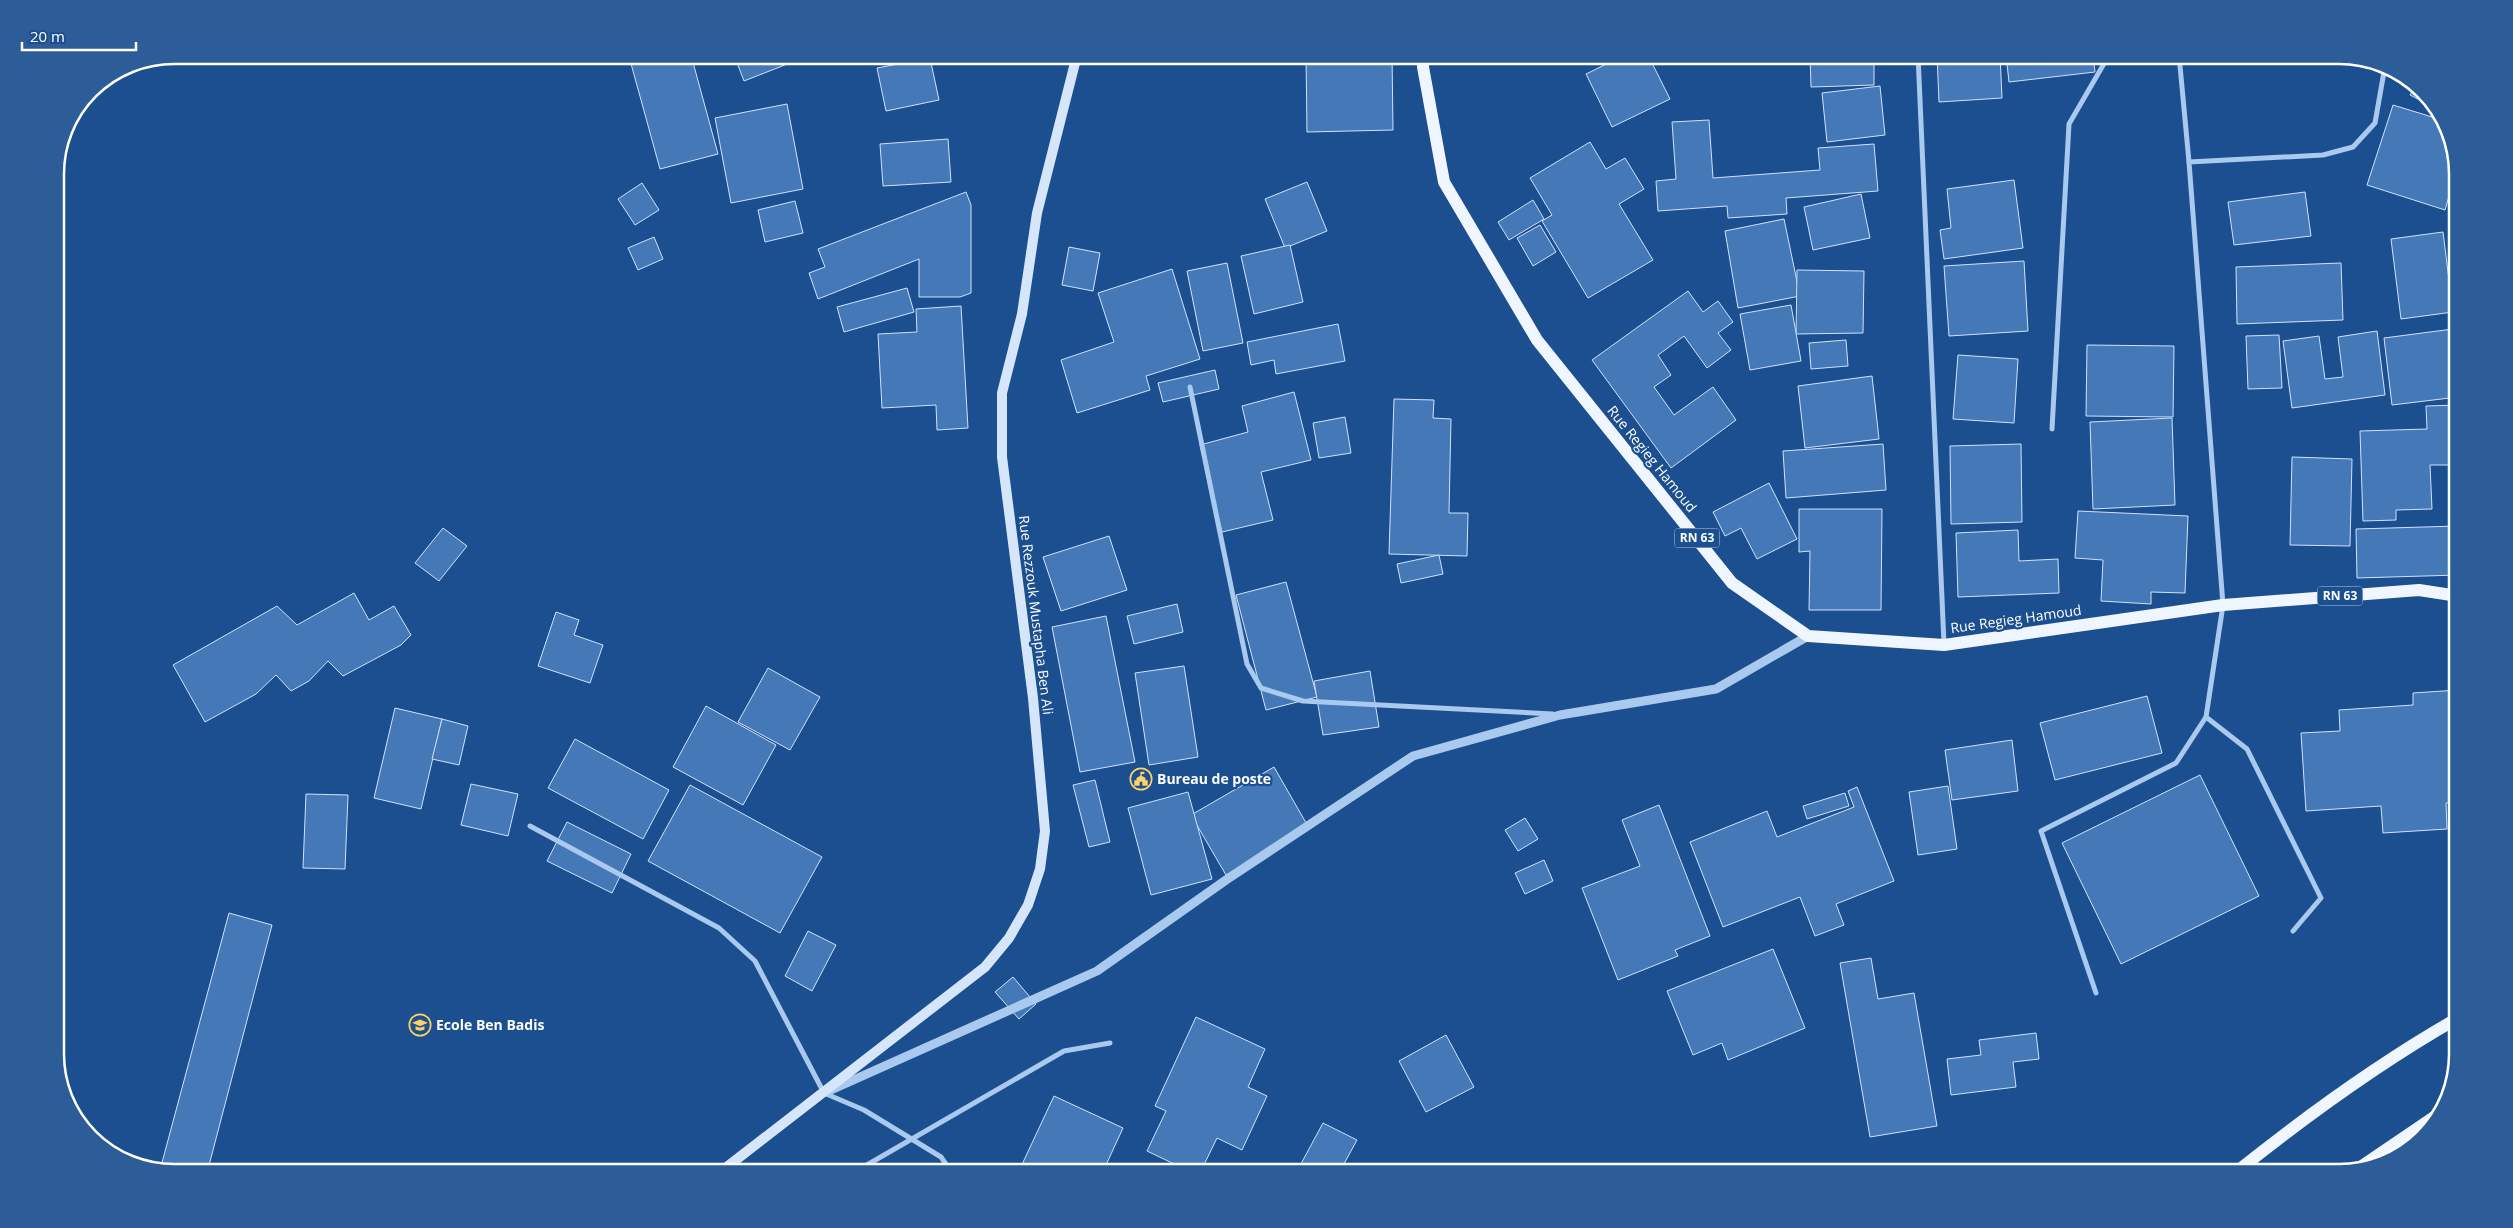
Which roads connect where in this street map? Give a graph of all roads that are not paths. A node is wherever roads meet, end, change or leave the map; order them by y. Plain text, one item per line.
1 (1075, 64) edge
2 (1423, 64) edge
3 (1918, 64) edge
4 (2104, 64) edge
5 (2180, 64) edge
6 (2384, 73) edge
7 (2189, 162) junction
8 (1190, 388) dead end
9 (2052, 429) dead end
10 (2449, 595) edge
11 (2223, 605) junction
12 (1808, 636) junction
13 (1944, 645) junction
14 (1560, 714) junction
15 (2206, 717) junction
16 (530, 826) dead end
17 (2293, 931) dead end
18 (2096, 993) dead end
19 (2449, 1023) edge
20 (1110, 1043) dead end
21 (824, 1093) junction
22 (2425, 1123) edge
23 (911, 1139) junction
24 (2371, 1160) edge
25 (731, 1164) edge
26 (868, 1164) edge
27 (946, 1164) edge
28 (2246, 1164) edge

1 - 21 main road, Rue Rezzouk Mustapha Ben Ali
2 - 12 main road, Rue Regieg Hamoud / RN 63
3 - 13 street
4 - 9 street
5 - 7 street
6 - 7 street
7 - 11 street
8 - 14 street
10 - 11 main road, RN 63
11 - 13 main road, Rue Regieg Hamoud / RN 63
11 - 15 street
12 - 13 main road, Rue Regieg Hamoud / RN 63
12 - 14 street
14 - 21 street
15 - 17 street
15 - 18 street
16 - 21 street
19 - 28 main road
20 - 23 street
21 - 23 street
21 - 25 main road, Rue Rezzouk Mustapha Ben Ali
22 - 24 main road
23 - 26 street
23 - 27 street

